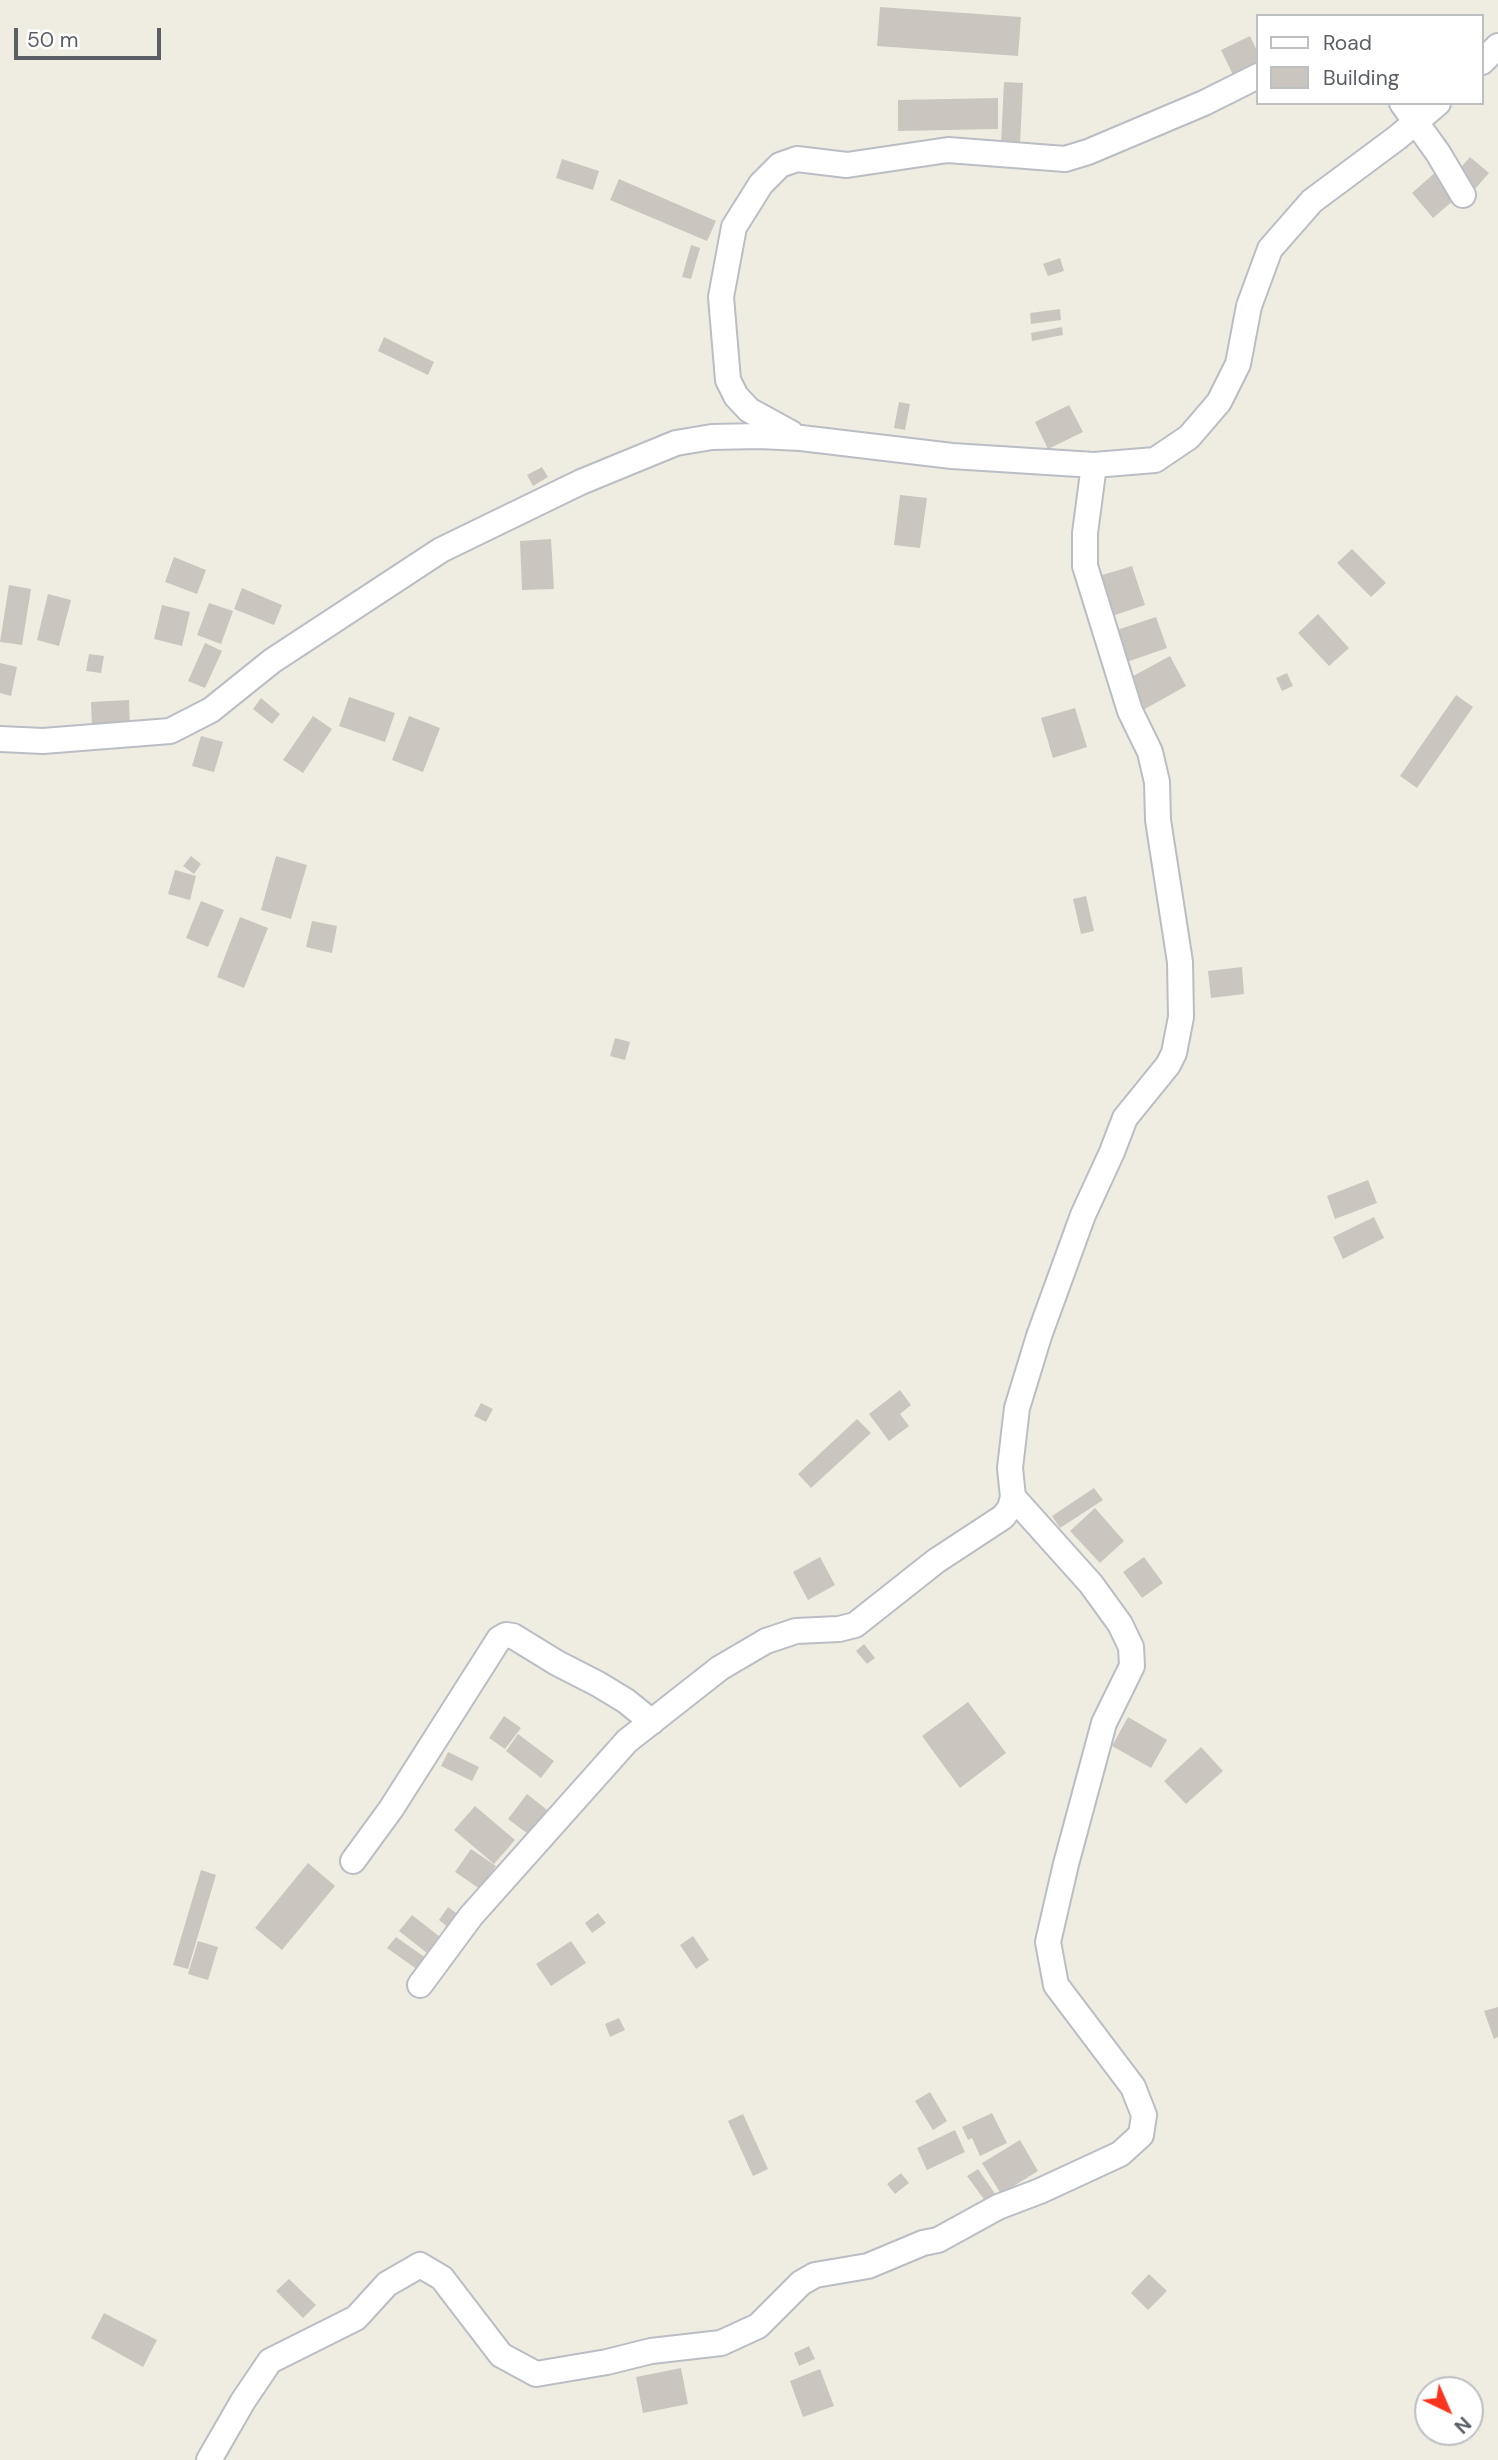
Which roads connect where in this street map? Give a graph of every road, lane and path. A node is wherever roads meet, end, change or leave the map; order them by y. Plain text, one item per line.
1 (1498, 46) edge
2 (1484, 60) edge
3 (1256, 77) edge
4 (1432, 105) edge
5 (1409, 112) edge
6 (1463, 194) dead end
7 (801, 438) junction
8 (1094, 465) junction
9 (0, 739) edge
10 (1013, 1497) junction
11 (652, 1722) junction
12 (354, 1860) dead end
13 (420, 1985) dead end
14 (209, 2460) edge

1 - 2 street
3 - 7 street
4 - 5 street
5 - 6 street
5 - 8 street
7 - 8 street
7 - 9 street
8 - 10 street
10 - 11 street
10 - 14 street
11 - 12 street
11 - 13 street

